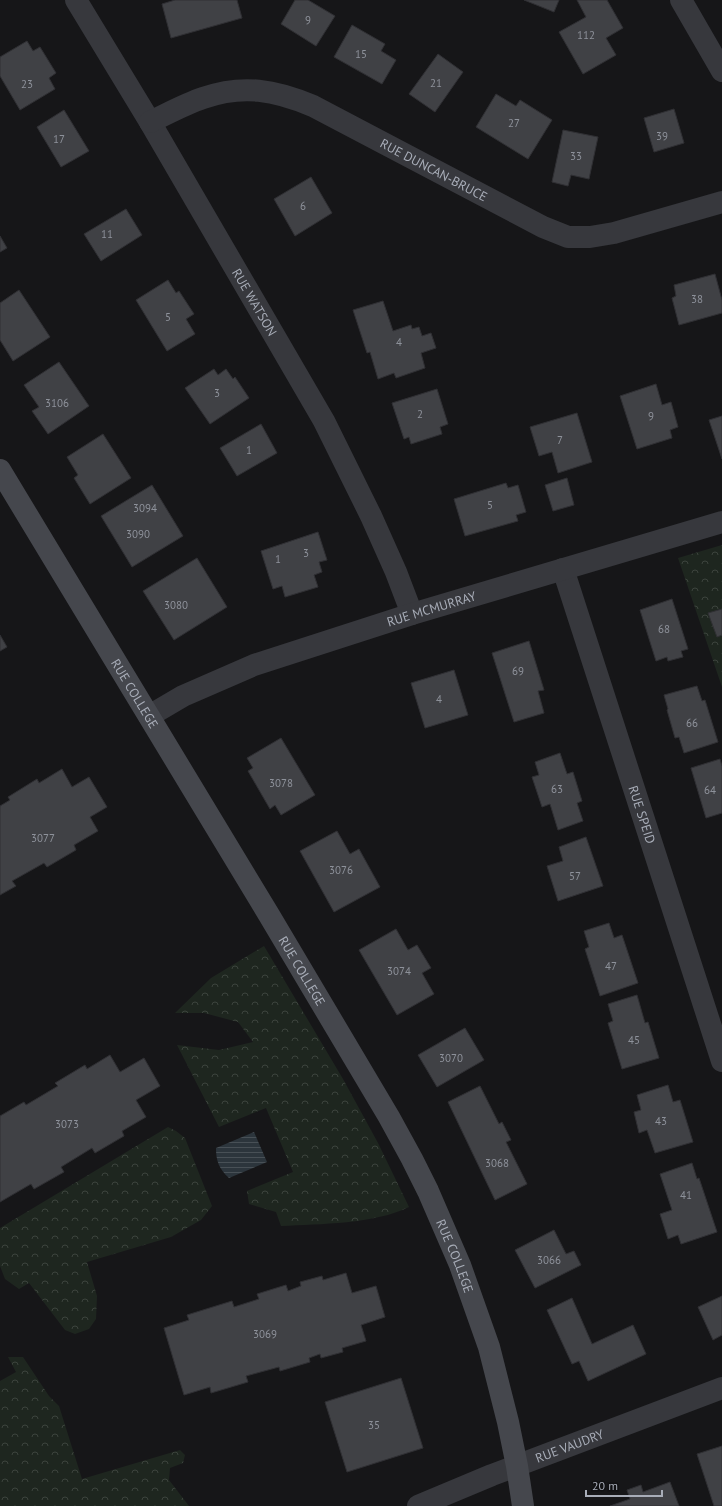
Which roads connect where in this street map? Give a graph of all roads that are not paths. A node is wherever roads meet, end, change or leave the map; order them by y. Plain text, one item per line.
1 (76, 0) edge
2 (681, 0) edge
3 (722, 71) edge
4 (150, 122) junction
5 (722, 202) edge
6 (0, 470) edge
7 (722, 522) edge
8 (563, 569) junction
9 (412, 614) junction
10 (149, 716) junction
11 (722, 1061) edge
12 (722, 1388) edge
13 (517, 1466) junction
14 (418, 1506) edge
15 (523, 1506) edge

1 - 4 street, RUE WATSON
2 - 3 street
4 - 5 street, RUE DUNCAN-BRUCE
4 - 9 street, RUE WATSON
6 - 10 street, RUE COLLEGE
7 - 8 street, RUE MCMURRAY
8 - 9 street, RUE MCMURRAY
8 - 11 street, RUE SPEID
9 - 10 street, RUE MCMURRAY
10 - 13 street, RUE COLLEGE
12 - 13 street, RUE VAUDRY
13 - 14 street, RUE VAUDRY
13 - 15 street, RUE COLLEGE

